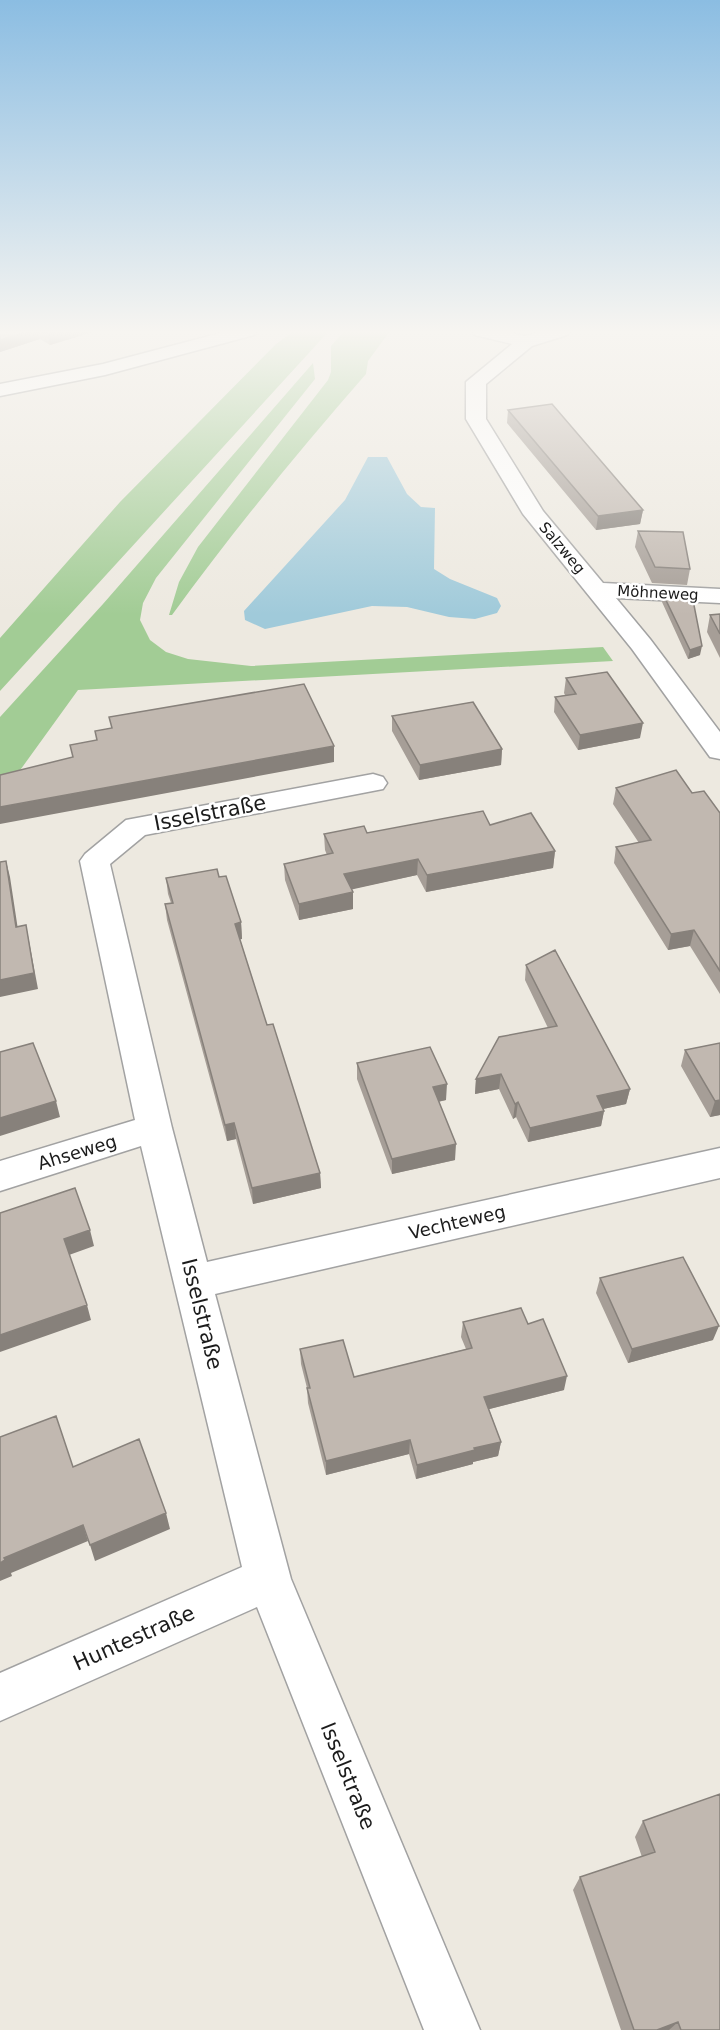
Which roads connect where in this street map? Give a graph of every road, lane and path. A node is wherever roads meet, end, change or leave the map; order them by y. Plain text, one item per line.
1 (480, 426) edge
2 (597, 590) junction
3 (720, 596) edge
4 (720, 751) edge
5 (373, 783) dead end
6 (154, 1128) junction
7 (720, 1163) edge
8 (0, 1176) edge
9 (194, 1282) junction
10 (268, 1579) junction
11 (0, 1697) edge
12 (452, 2030) edge

1 - 2 street, Salzweg
2 - 3 street, Möhneweg
2 - 4 street, Salzweg
5 - 6 street, Isselstraße
6 - 8 street, Ahseweg
6 - 9 street, Isselstraße
7 - 9 street, Vechteweg
9 - 10 street, Isselstraße
10 - 11 street, Huntestraße
10 - 12 street, Isselstraße

